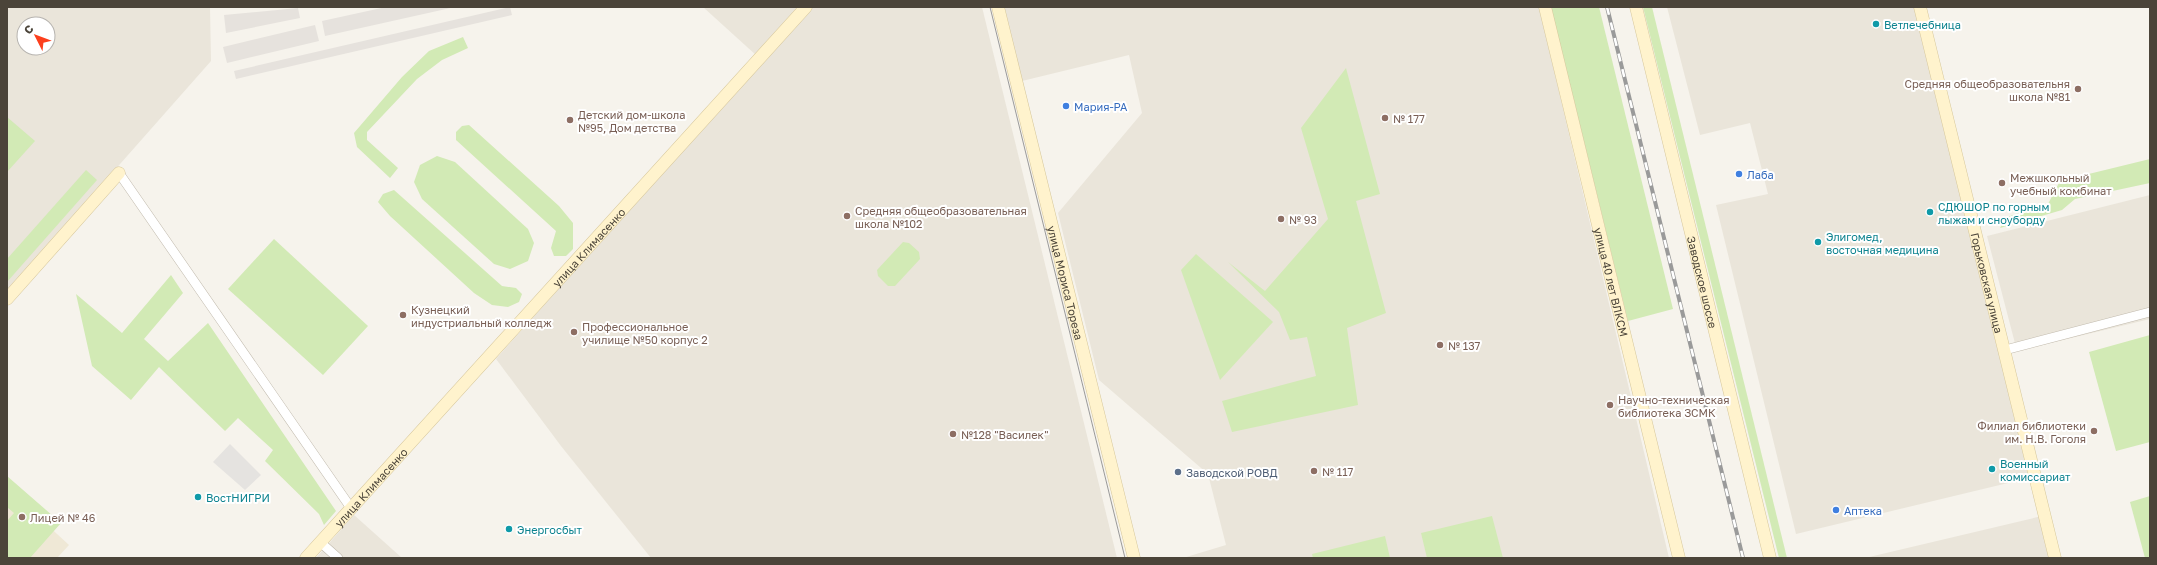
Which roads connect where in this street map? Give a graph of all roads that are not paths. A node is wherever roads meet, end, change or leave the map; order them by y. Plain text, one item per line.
1 (806, 7) edge
2 (998, 7) edge
3 (1545, 7) edge
4 (1636, 7) edge
5 (1920, 7) edge
6 (119, 173) joint
7 (7, 299) edge
8 (2150, 312) edge
9 (2005, 350) junction
10 (351, 508) junction
11 (320, 542) junction
12 (306, 558) edge
13 (338, 558) edge
14 (1134, 558) edge
15 (1679, 558) edge
16 (1770, 558) edge
17 (2055, 558) edge

1 - 10 street, улица Климасенко
2 - 14 street, улица Мориса Тореза
3 - 15 street, улица 40 лет ВЛКСМ
4 - 16 street, Заводское шоссе
5 - 9 street, Горьковская улица
6 - 7 street
6 - 10 street
8 - 9 street
9 - 17 street, Горьковская улица
10 - 11 street, улица Климасенко
11 - 12 street, улица Климасенко
11 - 13 street

